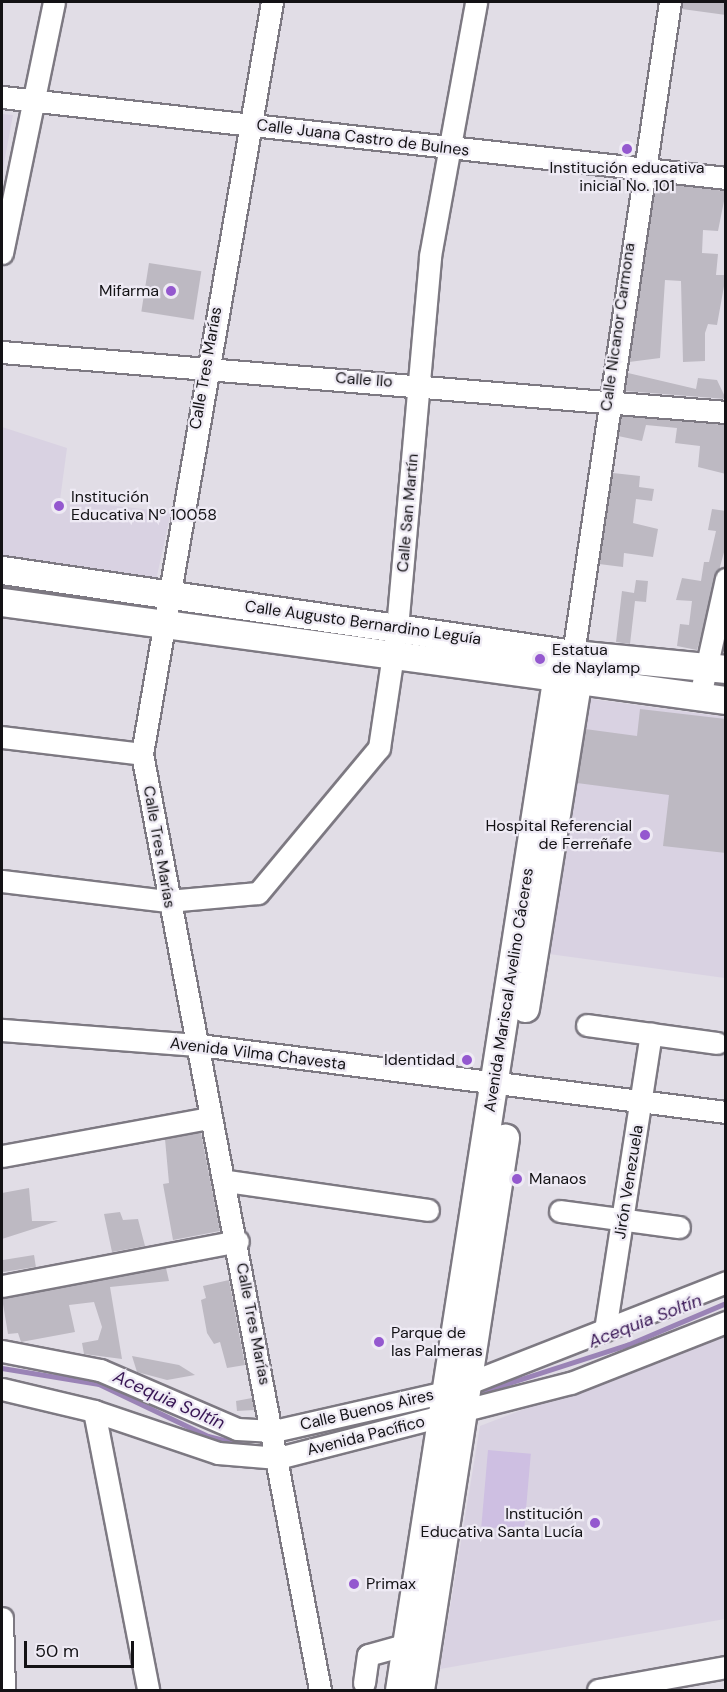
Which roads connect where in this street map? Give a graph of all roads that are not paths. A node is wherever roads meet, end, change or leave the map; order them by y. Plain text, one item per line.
1 (54, 2) edge
2 (272, 2) edge
3 (476, 2) edge
4 (670, 2) edge
5 (2, 97) edge
6 (34, 100) junction
7 (251, 124) junction
8 (451, 150) junction
9 (641, 169) junction
10 (726, 178) edge
11 (2, 254) edge
12 (2, 352) edge
13 (204, 370) junction
14 (421, 384) junction
15 (608, 399) junction
16 (726, 412) edge
17 (2, 570) edge
18 (726, 579) edge
19 (170, 595) junction
20 (2, 602) edge
21 (161, 627) junction
22 (397, 628) junction
23 (573, 654) junction
24 (390, 658) junction
25 (715, 667) edge
26 (567, 681) junction
27 (713, 698) edge
28 (2, 736) edge
29 (142, 754) junction
30 (2, 881) edge
31 (168, 901) junction
32 (587, 1025) dead end
33 (2, 1030) edge
34 (651, 1034) junction
35 (717, 1044) dead end
36 (199, 1045) junction
37 (504, 1085) junction
38 (641, 1099) junction
39 (726, 1112) edge
40 (210, 1118) junction
41 (2, 1156) edge
42 (227, 1181) junction
43 (428, 1210) dead end
44 (560, 1211) dead end
45 (623, 1220) junction
46 (679, 1227) dead end
47 (238, 1241) junction
48 (726, 1281) edge
49 (2, 1286) edge
50 (726, 1322) edge
51 (605, 1330) junction
52 (2, 1351) edge
53 (457, 1388) junction
54 (2, 1389) edge
55 (94, 1411) junction
56 (453, 1416) junction
57 (276, 1445) junction
58 (2, 1618) edge
59 (417, 1641) junction
60 (726, 1667) edge
61 (364, 1683) dead end
62 (4, 1690) edge
63 (148, 1690) edge
64 (320, 1690) edge
65 (399, 1690) edge
66 (420, 1690) edge
67 (598, 1690) edge

1 - 6 street
2 - 7 street, Calle Tres Marías
3 - 8 street, Calle San Martín
4 - 9 street, Calle Nicanor Carmona
5 - 6 street, Calle Juana Castro de Bulnes
6 - 7 street, Calle Juana Castro de Bulnes
6 - 11 street
7 - 8 street, Calle Juana Castro de Bulnes
7 - 13 street, Calle Tres Marías
8 - 9 street, Calle Juana Castro de Bulnes
8 - 14 street, Calle San Martín
9 - 10 street, Calle Juana Castro de Bulnes
9 - 15 street, Calle Nicanor Carmona
12 - 13 street, Calle Ilo
13 - 14 street, Calle Ilo
13 - 19 street, Calle Tres Marías
14 - 15 street, Calle Ilo
14 - 22 street, Calle San Martín
15 - 16 street, Calle Ilo
15 - 23 street, Calle Nicanor Carmona
17 - 19 main road, Calle Augusto Bernardino Leguía
18 - 25 street
19 - 21 street, Calle Tres Marías
19 - 22 main road, Calle Augusto Bernardino Leguía
20 - 21 main road, Calle Augusto Bernardino Leguía
21 - 24 main road, Calle Augusto Bernardino Leguía
21 - 29 street, Calle Tres Marías
22 - 23 main road, Calle Augusto Bernardino Leguía
22 - 24 street, Calle San Martín
23 - 25 main road, Calle Augusto Bernardino Leguía
23 - 26 main road, Avenida Mariscal Avelino Cáceres
24 - 26 main road, Calle Augusto Bernardino Leguía
24 - 31 street, Calle San Martín
25 - 27 street
26 - 27 main road, Calle Augusto Bernardino Leguía
26 - 37 main road, Avenida Mariscal Avelino Cáceres
28 - 29 street
29 - 31 street, Calle Tres Marías
30 - 31 street, Calle San Martín
31 - 36 street, Calle Tres Marías
32 - 34 street
33 - 36 street, Avenida Vilma Chavesta
34 - 35 street
34 - 38 street, Jirón Venezuela
36 - 37 street, Avenida Vilma Chavesta
36 - 40 street, Calle Tres Marías
37 - 38 street, Avenida Vilma Chavesta
37 - 53 main road, Avenida Mariscal Avelino Cáceres
38 - 39 street, Avenida Vilma Chavesta
38 - 45 street, Jirón Venezuela
40 - 41 street
40 - 42 street, Calle Tres Marías
42 - 43 street
42 - 47 street, Calle Tres Marías
44 - 45 street
45 - 46 street
45 - 51 street, Jirón Venezuela
47 - 49 street
47 - 57 street, Calle Tres Marías
48 - 51 street, Calle Buenos Aires
50 - 56 street, Avenida Pacífico
51 - 53 street, Calle Buenos Aires
52 - 57 street, Calle Buenos Aires
53 - 56 main road, Avenida Mariscal Avelino Cáceres
53 - 57 street, Calle Buenos Aires
54 - 55 street, Avenida Pacífico
55 - 57 street, Avenida Pacífico
55 - 63 street
56 - 57 street, Avenida Pacífico
56 - 59 main road, Avenida Mariscal Avelino Cáceres
57 - 64 street, Calle Tres Marías
58 - 62 street
59 - 61 street
59 - 65 main road, Avenida Mariscal Avelino Cáceres
59 - 66 main road, Avenida Mariscal Avelino Cáceres
60 - 67 street

